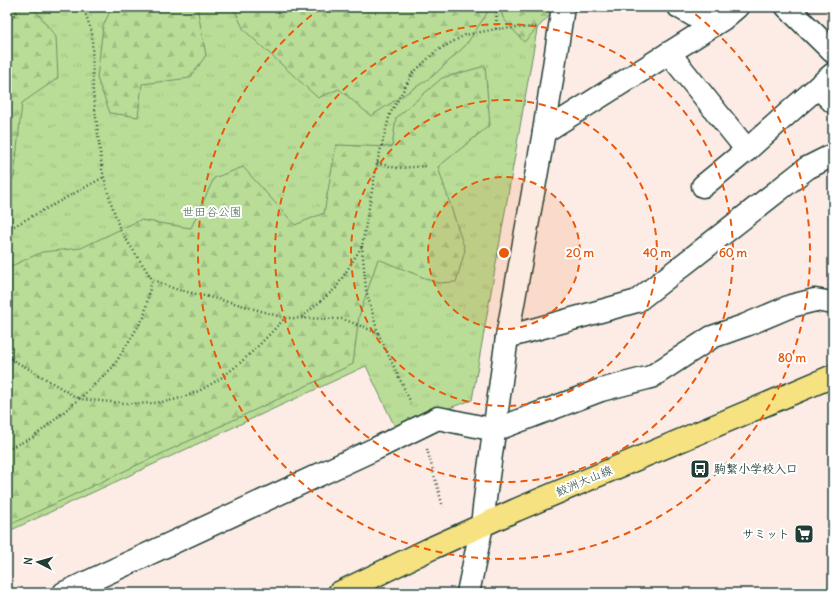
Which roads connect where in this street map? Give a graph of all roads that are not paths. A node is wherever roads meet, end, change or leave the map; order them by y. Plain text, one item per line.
1 (679, 7) edge
2 (737, 7) edge
3 (787, 7) edge
4 (562, 16) edge
5 (712, 26) junction
6 (833, 52) edge
7 (669, 53) junction
8 (828, 88) edge
9 (544, 132) junction
10 (747, 150) junction
11 (833, 155) edge
12 (703, 186) dead end
13 (833, 303) edge
14 (507, 337) junction
15 (833, 376) edge
16 (495, 430) junction
17 (482, 525) junction
18 (64, 593) edge
19 (339, 593) edge
20 (468, 593) edge

1 - 5 street
2 - 5 street
3 - 6 street
4 - 9 street
5 - 7 street
7 - 9 street
7 - 10 street
8 - 10 street
9 - 14 street
10 - 12 street
11 - 14 street
13 - 16 street
14 - 16 street
15 - 17 main road, 鮫洲大山線
16 - 17 street
16 - 18 street
17 - 19 main road, 鮫洲大山線
17 - 20 street

